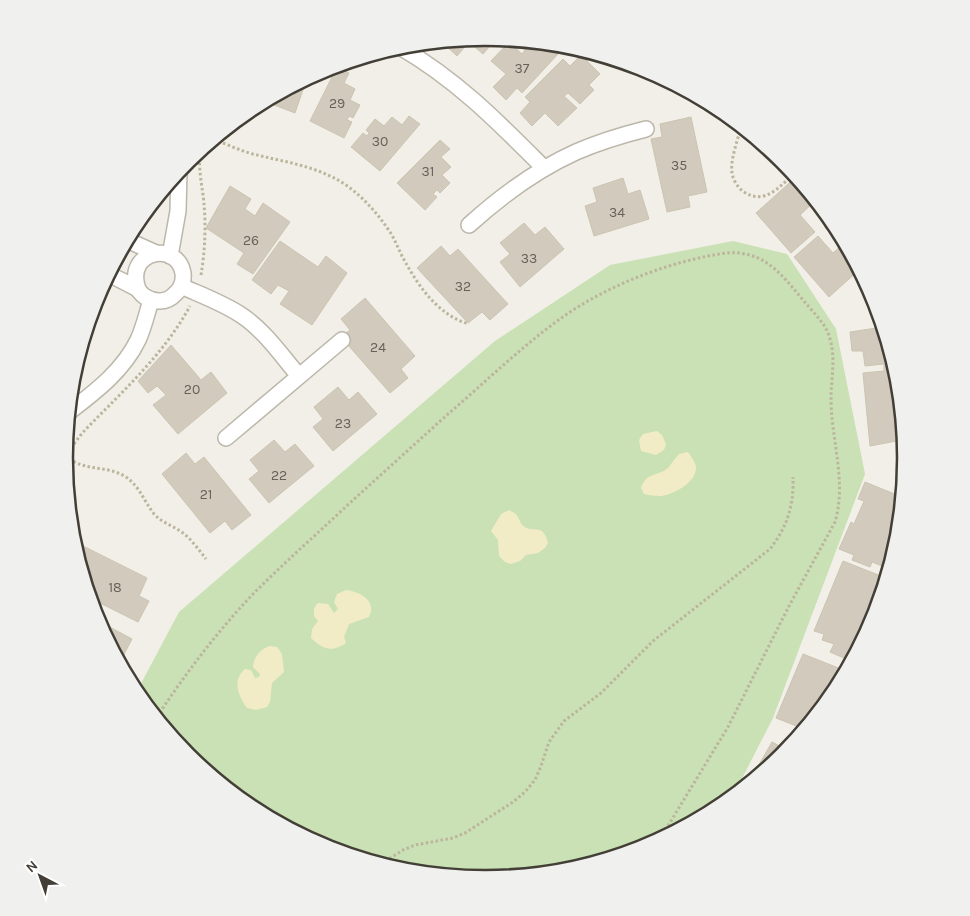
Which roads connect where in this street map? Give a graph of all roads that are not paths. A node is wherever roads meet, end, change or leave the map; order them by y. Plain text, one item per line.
1 (410, 53) edge
2 (646, 128) dead end
3 (544, 168) junction
4 (179, 183) edge
5 (469, 225) dead end
6 (134, 243) edge
7 (163, 255) junction
8 (115, 277) edge
9 (182, 286) junction
10 (138, 289) junction
11 (151, 300) junction
12 (342, 340) dead end
13 (299, 376) junction
14 (77, 406) edge
15 (226, 438) dead end

1 - 3 street
2 - 3 street
3 - 5 street
4 - 7 street
6 - 7 street
7 - 9 street
7 - 10 street
8 - 10 street
9 - 11 street
9 - 13 street
10 - 11 street
11 - 14 street
12 - 13 street
13 - 15 street

